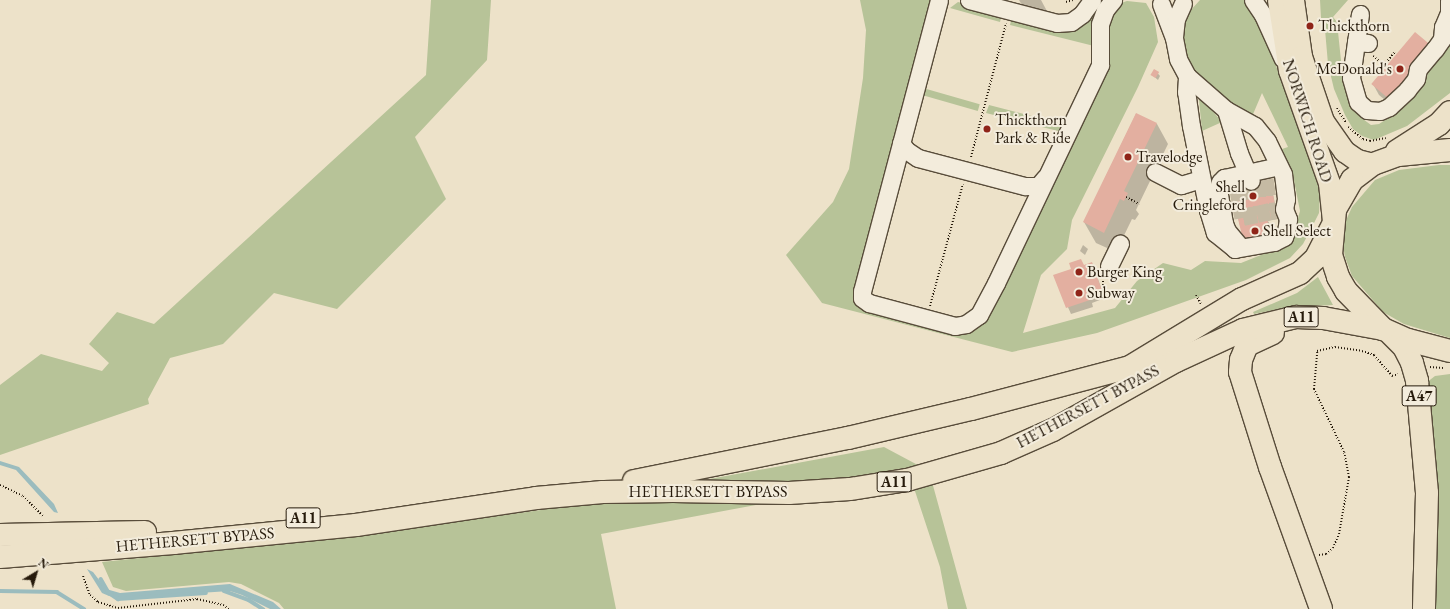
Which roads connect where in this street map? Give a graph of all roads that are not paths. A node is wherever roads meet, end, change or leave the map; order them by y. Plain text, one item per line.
1 (951, 0) edge
2 (969, 0) edge
3 (1092, 0) edge
4 (1113, 0) edge
5 (1253, 0) edge
6 (1278, 0) edge
7 (1293, 0) edge
8 (1438, 0) edge
9 (1449, 0) edge
10 (1184, 1) edge
11 (1158, 2) edge
12 (938, 5) edge
13 (1360, 14) dead end
14 (1443, 27) junction
15 (1174, 38) junction
16 (1289, 70) junction
17 (1187, 76) junction
18 (1226, 110) junction
19 (1450, 112) edge
20 (901, 143) junction
21 (1450, 150) edge
22 (1380, 162) junction
23 (1155, 172) dead end
24 (1254, 173) junction
25 (1046, 178) junction
26 (1201, 179) junction
27 (1332, 223) junction
28 (1120, 243) dead end
29 (1245, 249) junction
30 (1109, 266) road end
31 (1345, 322) junction
32 (1386, 330) junction
33 (1450, 351) edge
34 (0, 535) edge
35 (0, 557) edge
36 (1321, 609) edge
37 (1424, 609) edge

1 - 12 street
2 - 3 street
4 - 25 street
5 - 16 street
6 - 16 main road, NORWICH ROAD
7 - 22 main road, NORWICH ROAD
8 - 14 street
9 - 14 street
10 - 11 street
10 - 15 street
11 - 15 street
12 - 20 street
13 - 14 street
15 - 17 street
16 - 27 main road, NORWICH ROAD
17 - 18 street
17 - 26 street
18 - 24 street
18 - 24 street
19 - 22 highway
20 - 25 street
20 - 25 street
21 - 22 highway
22 - 27 highway
23 - 26 street
24 - 29 street
24 - 29 street
26 - 29 street
27 - 32 highway
27 - 34 highway, HETHERSETT BYPASS / A11
28 - 30 street
31 - 32 highway, HETHERSETT BYPASS / A11
31 - 35 highway, HETHERSETT BYPASS / A11
31 - 36 highway
32 - 33 highway
32 - 37 highway, A47

